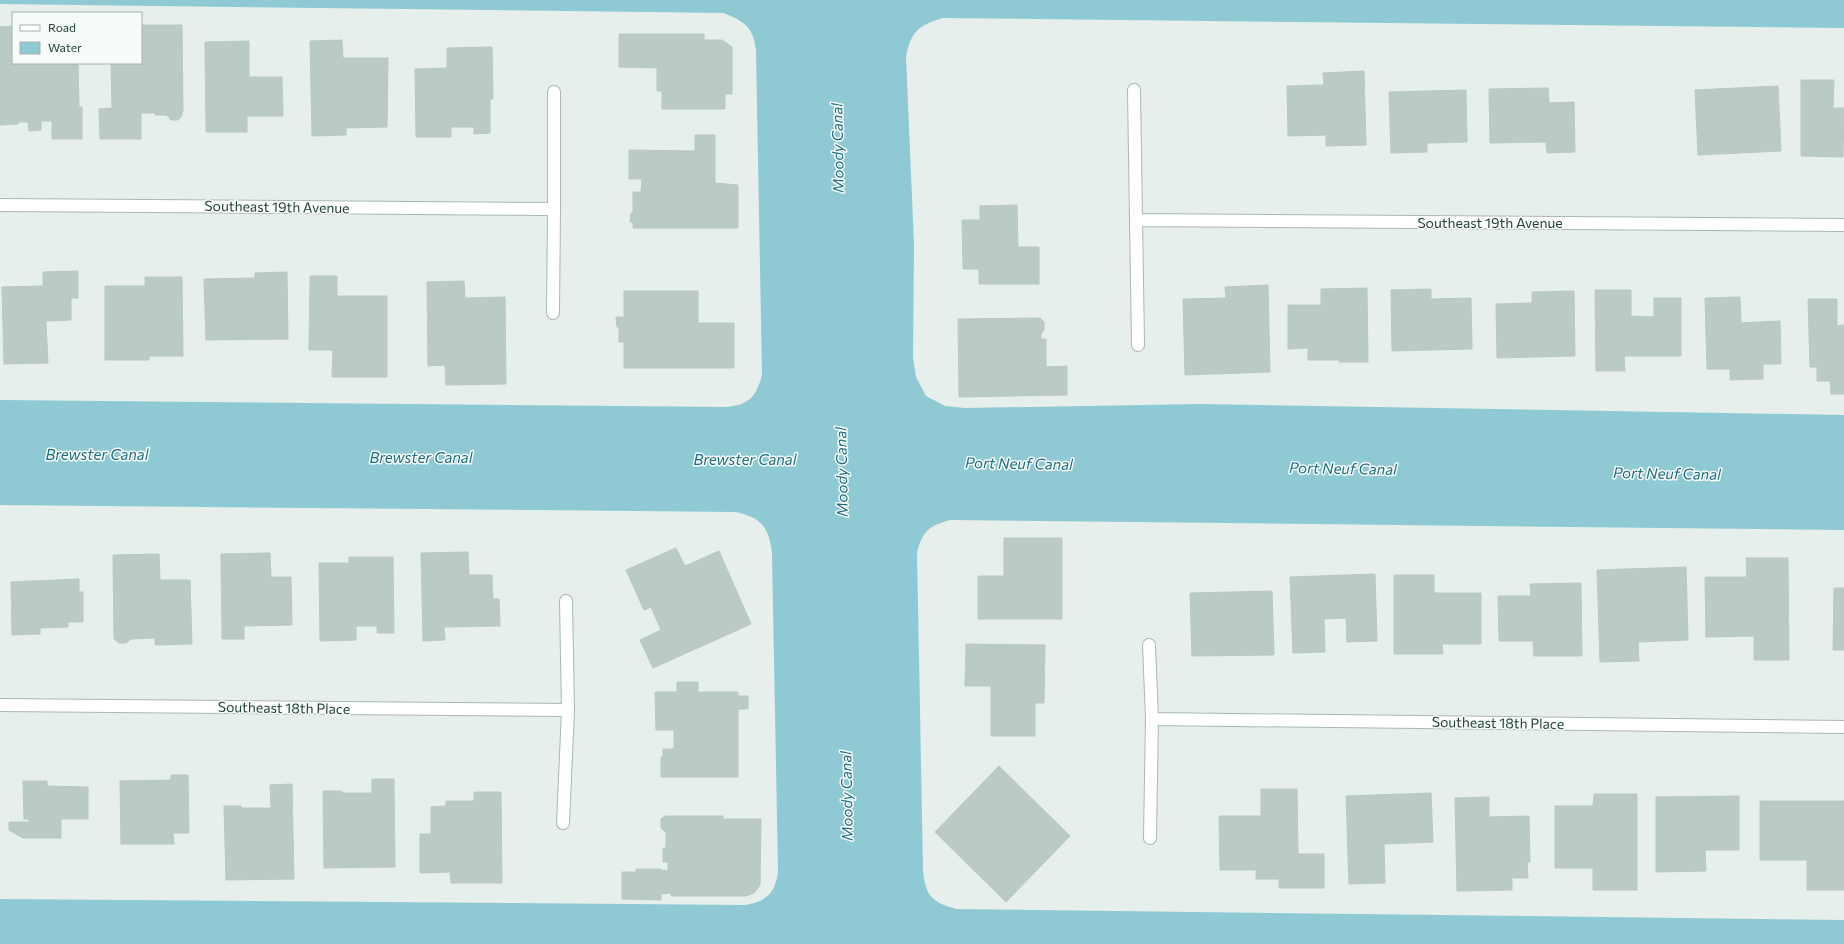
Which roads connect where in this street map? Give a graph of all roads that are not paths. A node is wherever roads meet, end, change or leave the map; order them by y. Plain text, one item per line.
1 (1134, 90) dead end
2 (554, 92) dead end
3 (0, 204) edge
4 (554, 209) junction
5 (1136, 220) junction
6 (1844, 225) edge
7 (553, 313) dead end
8 (1138, 345) dead end
9 (566, 601) dead end
10 (1149, 645) dead end
11 (0, 704) edge
12 (568, 710) junction
13 (1152, 719) junction
14 (1844, 726) edge
15 (563, 823) dead end
16 (1150, 838) dead end

1 - 5 street
2 - 4 street
3 - 4 street, Southeast 19th Avenue
4 - 7 street
5 - 6 street, Southeast 19th Avenue
5 - 8 street
9 - 12 street
10 - 13 street
11 - 12 street, Southeast 18th Place
12 - 15 street
13 - 14 street, Southeast 18th Place
13 - 16 street

